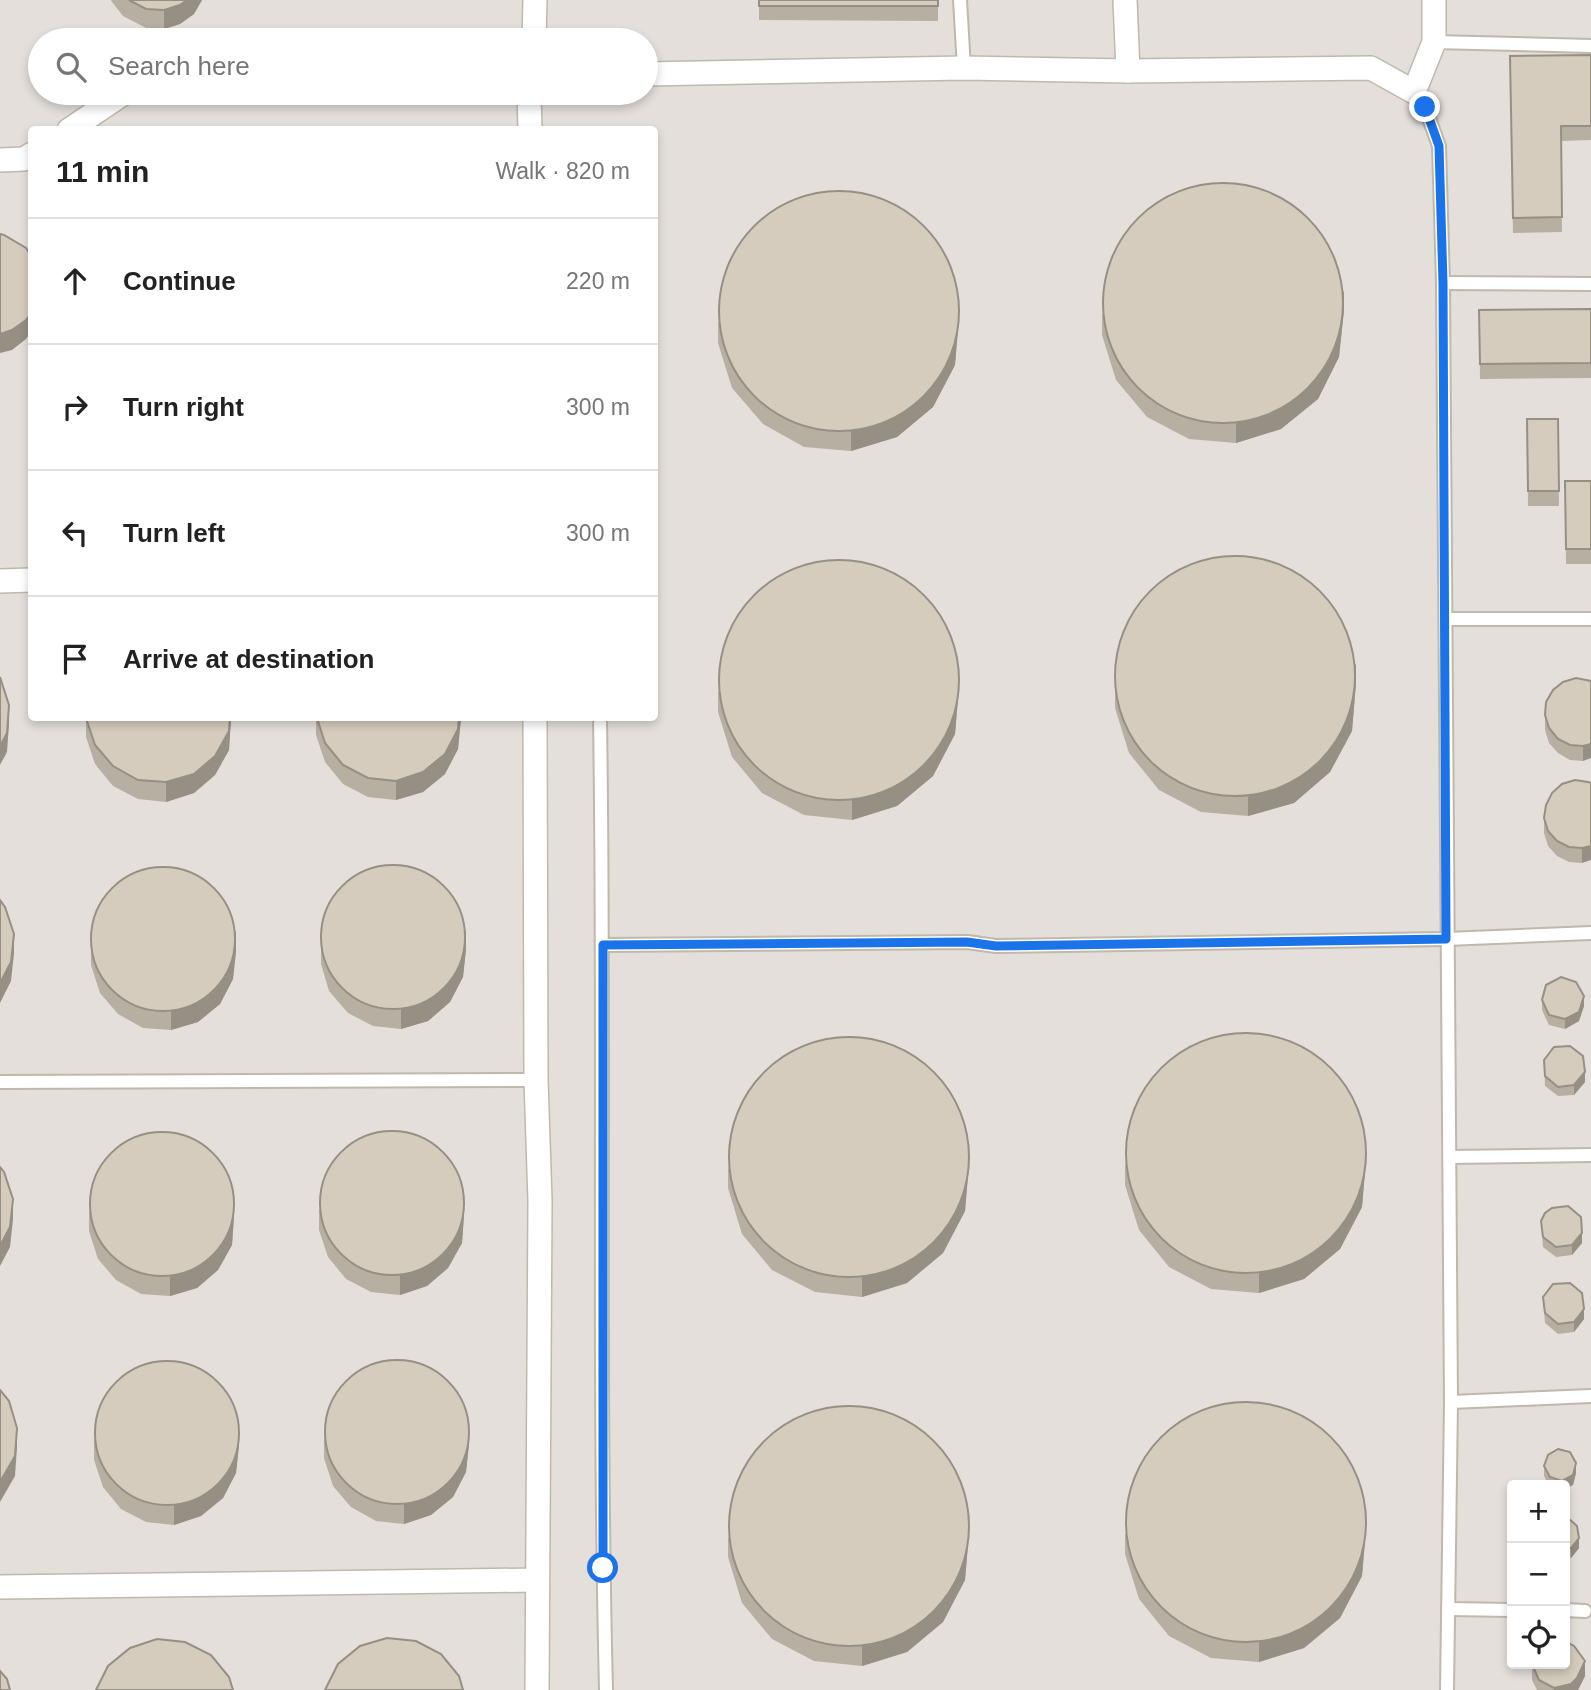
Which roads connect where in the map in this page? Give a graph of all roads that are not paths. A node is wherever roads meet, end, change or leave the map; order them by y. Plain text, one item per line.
1 (535, 0) edge
2 (960, 0) edge
3 (1125, 0) edge
4 (1434, 0) edge
5 (534, 28) edge
6 (1434, 42) junction
7 (1591, 46) edge
8 (964, 68) junction
9 (1128, 71) junction
10 (658, 74) edge
11 (1414, 92) junction
12 (106, 105) edge
13 (529, 105) edge
14 (75, 126) edge
15 (530, 126) edge
16 (28, 156) edge
17 (0, 160) edge
18 (1443, 283) junction
19 (1591, 284) edge
20 (28, 580) edge
21 (0, 581) edge
22 (1446, 619) junction
23 (1591, 619) edge
24 (535, 721) edge
25 (600, 721) edge
26 (1591, 933) edge
27 (1446, 939) junction
28 (603, 945) junction
29 (536, 1080) junction
30 (0, 1082) edge
31 (1591, 1155) edge
32 (1450, 1157) junction
33 (1591, 1396) edge
34 (1451, 1402) junction
35 (537, 1580) junction
36 (0, 1587) edge
37 (1448, 1609) junction
38 (1507, 1610) edge
39 (1570, 1610) edge
40 (1585, 1611) dead end
41 (537, 1690) edge
42 (606, 1690) edge
43 (1447, 1690) edge

1 - 5 street
2 - 8 lane
3 - 9 street
4 - 6 street
6 - 7 lane
6 - 11 street
8 - 9 street
8 - 10 street
9 - 11 street
11 - 18 lane
12 - 14 street
13 - 15 street
16 - 17 street
18 - 19 lane
18 - 22 lane
20 - 21 street
22 - 23 lane
22 - 27 lane
24 - 29 street
25 - 28 lane
26 - 27 lane
27 - 28 lane
27 - 32 lane
28 - 42 lane
29 - 30 lane
29 - 35 street
31 - 32 lane
32 - 34 lane
33 - 34 lane
34 - 37 lane
35 - 36 street
35 - 41 street
37 - 38 lane
37 - 43 lane
39 - 40 lane

